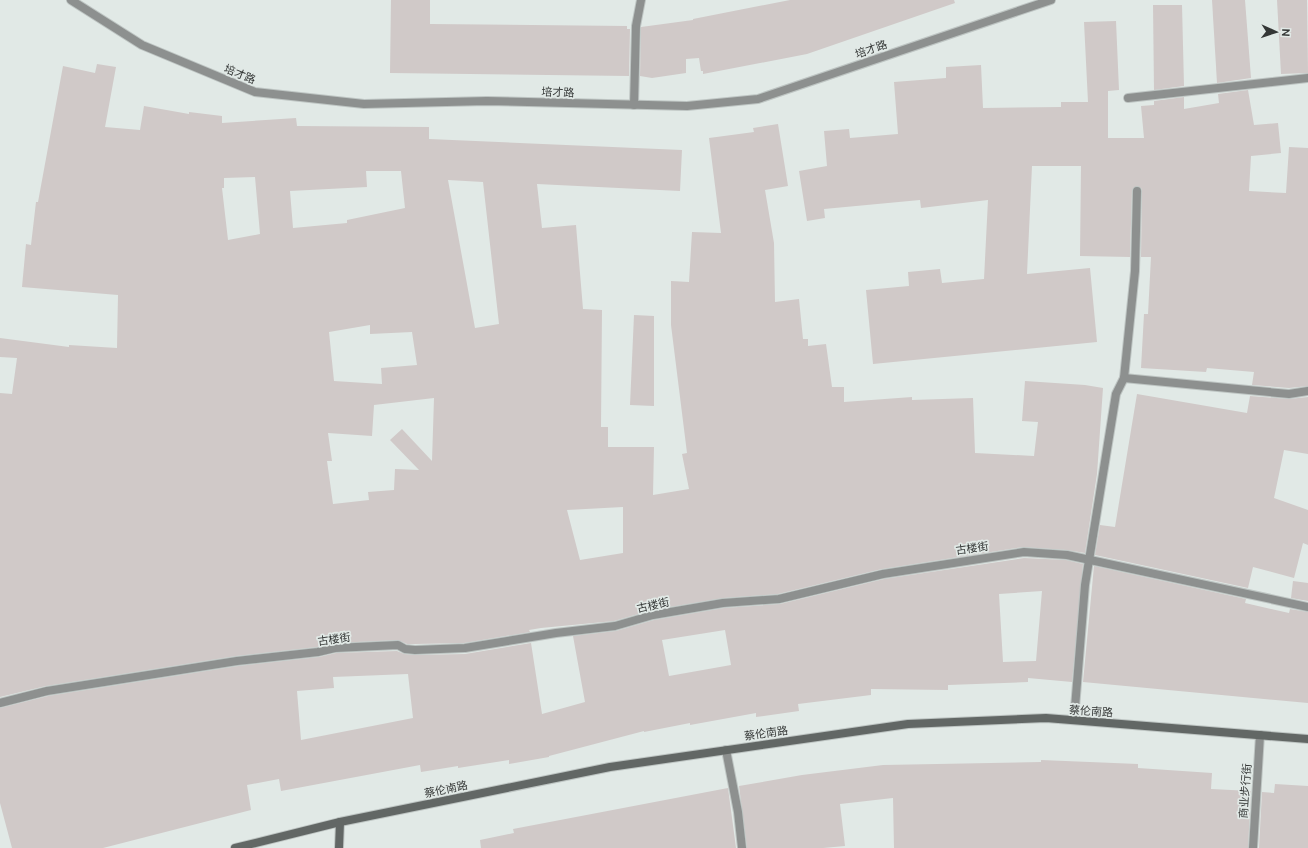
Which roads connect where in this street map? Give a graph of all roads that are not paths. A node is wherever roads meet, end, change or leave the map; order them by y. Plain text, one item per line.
1 (71, 0) edge
2 (641, 0) edge
3 (1051, 0) edge
4 (1308, 78) edge
5 (1128, 98) dead end
6 (634, 105) junction
7 (1137, 190) dead end
8 (1124, 378) junction
9 (1308, 391) edge
10 (1088, 560) junction
11 (1308, 607) edge
12 (0, 703) edge
13 (1074, 720) junction
14 (1260, 735) junction
15 (1308, 739) edge
16 (726, 750) junction
17 (340, 822) junction
18 (235, 848) edge
19 (339, 848) edge
20 (742, 848) edge
21 (1253, 848) edge

1 - 6 street, 培才路
2 - 6 street
3 - 6 street, 培才路
4 - 5 street
7 - 8 street
8 - 9 street
8 - 10 street
10 - 11 street, 古楼街
10 - 12 street, 古楼街
10 - 13 street
13 - 14 main road, 蔡伦南路
13 - 16 main road, 蔡伦南路
14 - 15 main road, 蔡伦南路
14 - 21 street, 商业步行街
16 - 17 main road, 蔡伦南路
16 - 20 street
17 - 18 main road, 蔡伦南路
17 - 19 main road

